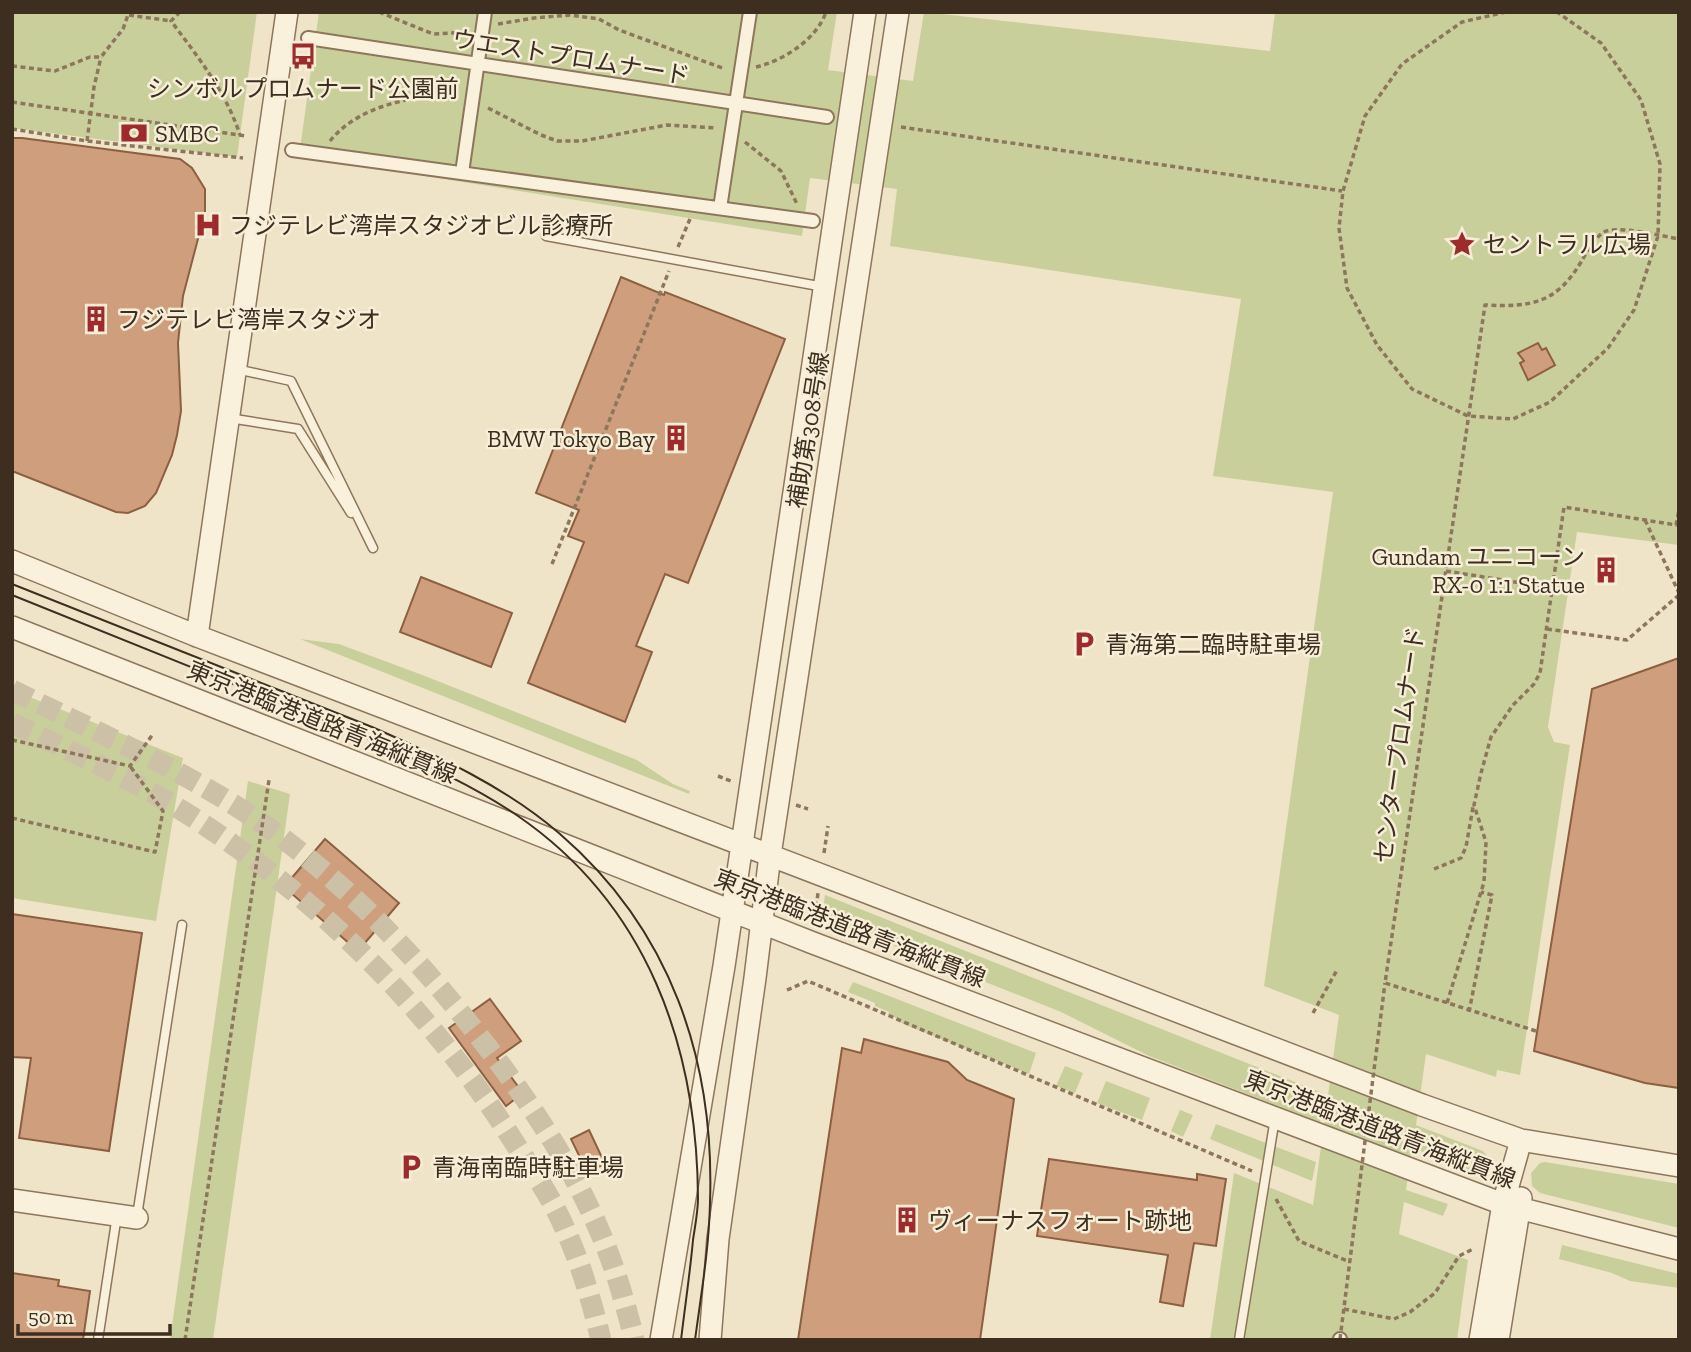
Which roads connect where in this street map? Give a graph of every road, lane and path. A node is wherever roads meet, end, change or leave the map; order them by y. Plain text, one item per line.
1 (180, 12) edge
2 (287, 12) edge
3 (379, 12) edge
4 (485, 12) edge
5 (750, 12) edge
6 (826, 12) edge
7 (865, 12) edge
8 (898, 12) edge
9 (1506, 12) edge
10 (1557, 12) edge
11 (129, 14) edge
12 (171, 21) junction
13 (482, 27) junction
14 (308, 38) dead end
15 (101, 57) junction
16 (477, 64) junction
17 (12, 66) edge
18 (741, 70) junction
19 (473, 97) junction
20 (12, 102) edge
21 (736, 103) junction
22 (91, 113) junction
23 (827, 117) dead end
24 (901, 127) dead end
25 (12, 129) edge
26 (732, 134) junction
27 (240, 135) junction
28 (246, 136) dead end
29 (87, 141) junction
30 (292, 150) dead end
31 (320, 153) junction
32 (243, 158) dead end
33 (462, 173) junction
34 (1343, 191) junction
35 (695, 205) junction
36 (720, 208) junction
37 (798, 219) junction
38 (813, 221) dead end
39 (546, 236) dead end
40 (1658, 236) junction
41 (1679, 239) edge
42 (674, 259) junction
43 (824, 287) junction
44 (236, 369) junction
45 (1468, 416) junction
46 (229, 418) junction
47 (1679, 510) edge
48 (1646, 520) junction
49 (12, 561) edge
50 (552, 564) dead end
51 (1446, 571) junction
52 (1552, 588) junction
53 (1679, 594) edge
54 (12, 627) edge
55 (1547, 629) junction
56 (197, 636) junction
57 (153, 734) dead end
58 (12, 740) edge
59 (130, 766) junction
60 (718, 776) dead end
61 (269, 780) dead end
62 (731, 781) dead end
63 (794, 805) dead end
64 (1474, 805) junction
65 (808, 809) dead end
66 (12, 818) edge
67 (828, 826) dead end
68 (741, 844) junction
69 (824, 853) dead end
70 (770, 855) junction
71 (1434, 869) dead end
72 (818, 891) dead end
73 (1481, 892) junction
74 (732, 912) junction
75 (815, 915) dead end
76 (761, 923) junction
77 (182, 925) dead end
78 (1337, 970) dead end
79 (1385, 984) junction
80 (787, 990) dead end
81 (1447, 1003) junction
82 (1469, 1012) junction
83 (1313, 1013) dead end
84 (1536, 1031) dead end
85 (1275, 1117) junction
86 (1521, 1140) junction
87 (1679, 1166) edge
88 (1264, 1176) junction
89 (12, 1200) edge
90 (1512, 1207) junction
91 (127, 1217) junction
92 (1474, 1249) dead end
93 (1679, 1249) edge
94 (1350, 1262) junction
95 (1344, 1309) junction
96 (98, 1340) edge
97 (185, 1340) edge
98 (661, 1340) edge
99 (710, 1340) edge
100 (1239, 1340) edge
101 (1340, 1340) edge
102 (1480, 1340) edge
103 (1498, 1340) edge

1 - 12 path
2 - 44 street
3 - 13 path
4 - 13 street
5 - 18 street
6 - 18 path
7 - 43 street, 補助第308号線
8 - 70 street, 補助第308号線
9 - 34 path
10 - 40 path
11 - 12 path
11 - 15 path
12 - 27 path
13 - 16 street
13 - 18 path
14 - 16 street, ウエストプロムナード
15 - 17 path
15 - 22 path
16 - 19 street
16 - 21 street, ウエストプロムナード
18 - 21 street
19 - 26 path
19 - 31 path
19 - 33 street
20 - 22 path
21 - 23 street, ウエストプロムナード
21 - 26 street
22 - 27 path
22 - 29 path
24 - 34 path
25 - 29 path
26 - 36 street
26 - 37 path
27 - 28 path
29 - 32 path
30 - 31 street
31 - 33 street
33 - 35 street
34 - 45 path
35 - 36 street
35 - 42 path
36 - 37 street
37 - 38 street
39 - 42 lane
40 - 41 path
40 - 45 path
40 - 45 path, センタープロムナード
42 - 43 lane
42 - 50 path
43 - 68 street, 補助第308号線
44 - 46 street
44 - 46 lane
45 - 51 path, センタープロムナード
46 - 56 street
47 - 48 path
48 - 52 path
48 - 53 path
49 - 56 street, 東京港臨港道路青海縦貫線
51 - 52 path
51 - 79 path, センタープロムナード
52 - 55 path
53 - 55 path
54 - 74 street, 東京港臨港道路青海縦貫線
55 - 64 path
56 - 68 street, 東京港臨港道路青海縦貫線
57 - 59 path
58 - 59 path
59 - 66 path
60 - 62 path
61 - 97 path
63 - 65 path
64 - 71 path
64 - 73 path
67 - 69 path
68 - 70 street, 東京港臨港道路青海縦貫線
68 - 74 street, 補助第308号線
70 - 76 street, 補助第308号線
70 - 86 street, 東京港臨港道路青海縦貫線
72 - 75 path
73 - 81 path
73 - 82 path
74 - 76 street, 東京港臨港道路青海縦貫線
74 - 98 street, 補助第308号線
76 - 85 street, 東京港臨港道路青海縦貫線
76 - 99 street, 補助第308号線
77 - 91 lane
78 - 83 path
79 - 81 path
79 - 94 path, センタープロムナード, bridge
80 - 88 path
81 - 82 path
82 - 84 path
85 - 88 lane
85 - 90 street, 東京港臨港道路青海縦貫線
86 - 87 street, 東京港臨港道路青海縦貫線
86 - 90 street
88 - 94 path
88 - 100 lane
89 - 91 street
90 - 93 street, 東京港臨港道路青海縦貫線
90 - 102 street
90 - 103 street
91 - 96 lane
92 - 95 path
94 - 95 path, センタープロムナード, bridge
95 - 101 path, センタープロムナード, bridge

